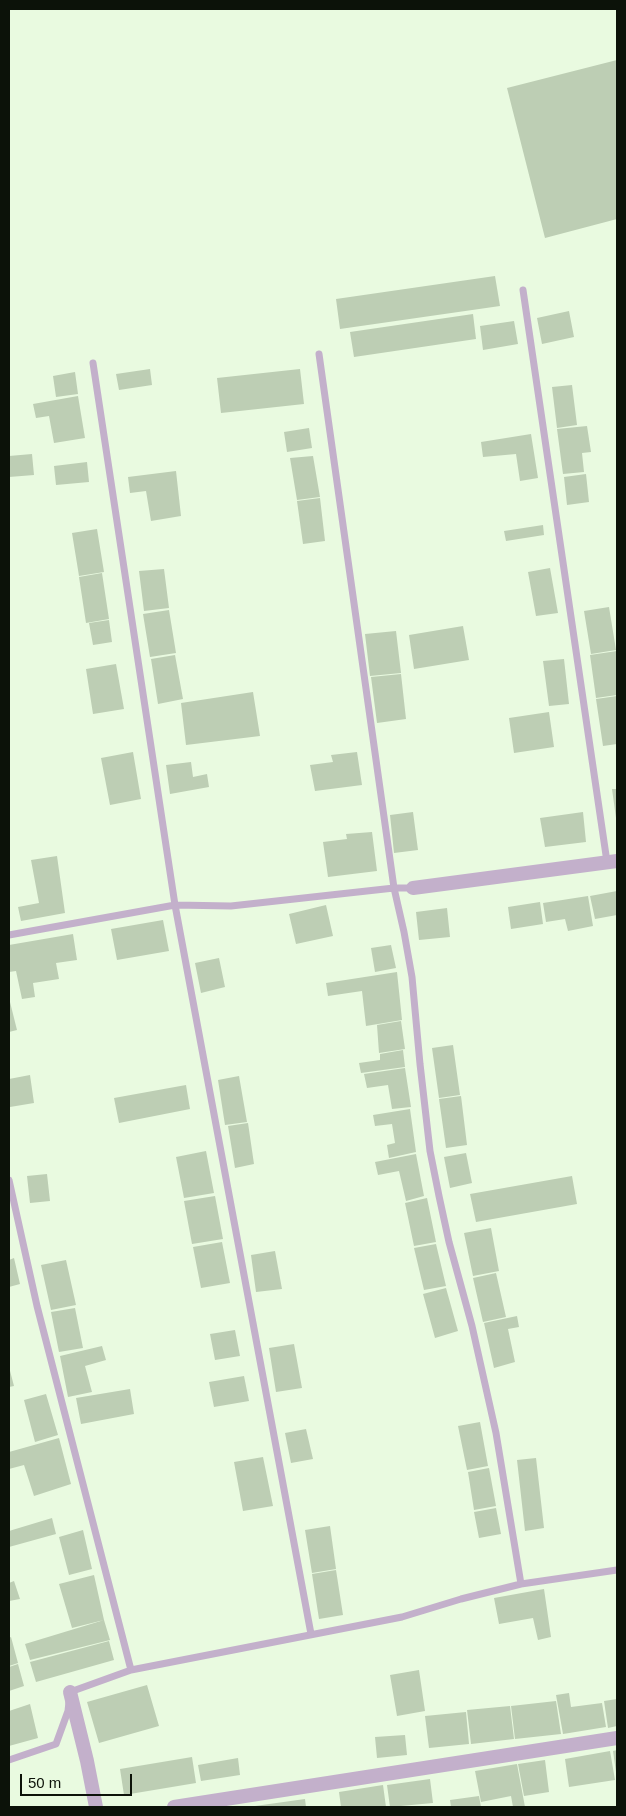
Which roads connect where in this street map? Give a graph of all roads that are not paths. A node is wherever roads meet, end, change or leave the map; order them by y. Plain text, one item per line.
1 (524, 290) dead end
2 (320, 354) dead end
3 (93, 362) dead end
4 (612, 862) edge
5 (394, 888) junction
6 (413, 888) joint
7 (175, 905) junction
8 (9, 935) edge
9 (9, 1180) edge
10 (617, 1570) edge
11 (521, 1584) junction
12 (310, 1634) junction
13 (131, 1670) junction
14 (70, 1692) junction
15 (617, 1738) edge
16 (9, 1760) edge
17 (96, 1807) edge
18 (174, 1807) edge

1 - 4 lane
2 - 5 lane
3 - 7 lane
4 - 6 street
5 - 6 lane
5 - 7 lane
5 - 11 lane
7 - 8 lane
7 - 12 lane
9 - 13 lane
10 - 11 lane
11 - 12 lane
12 - 13 lane
13 - 14 lane
14 - 16 lane
14 - 17 street
15 - 18 street

